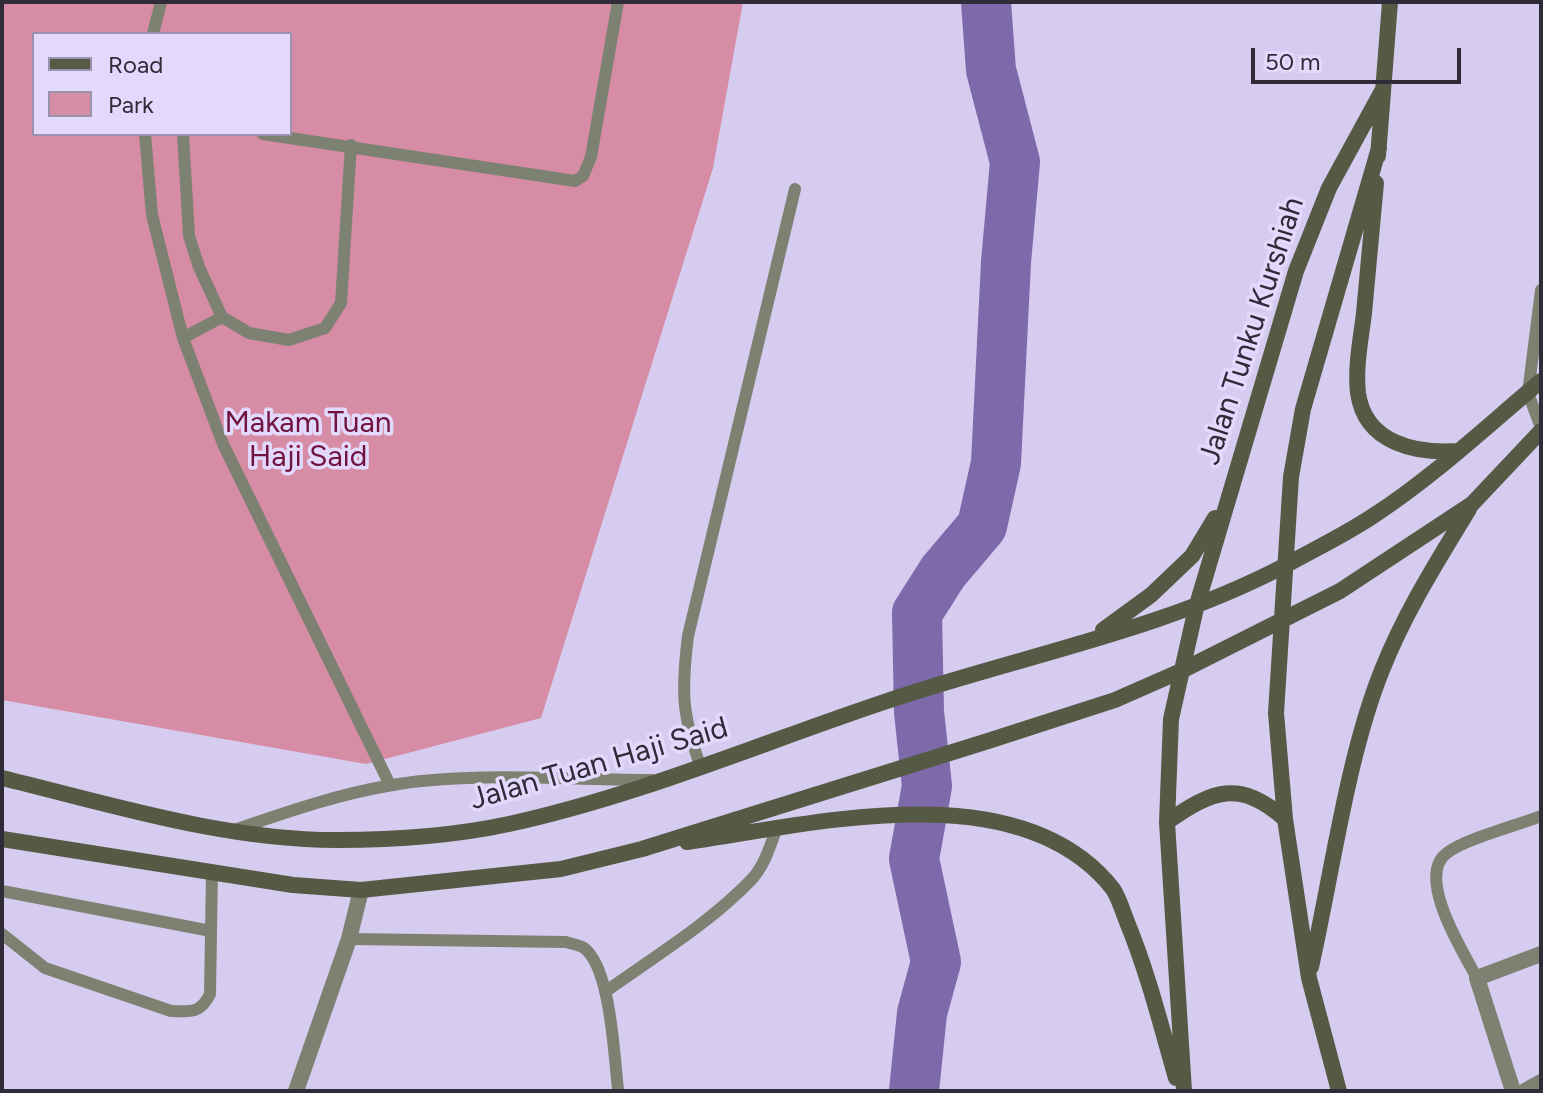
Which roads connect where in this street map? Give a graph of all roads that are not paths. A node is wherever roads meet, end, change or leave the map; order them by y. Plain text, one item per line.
1 (161, 2) edge
2 (618, 2) edge
3 (1390, 2) edge
4 (154, 32) edge
5 (1382, 91) junction
6 (145, 136) edge
7 (183, 136) edge
8 (279, 136) edge
9 (351, 145) junction
10 (1379, 148) junction
11 (795, 189) dead end
12 (1541, 290) edge
13 (222, 317) junction
14 (183, 338) junction
15 (1541, 381) edge
16 (1528, 393) junction
17 (1541, 429) edge
18 (1460, 451) junction
19 (1227, 499) junction
20 (1472, 504) junction
21 (1284, 566) junction
22 (1196, 608) junction
23 (1282, 622) junction
24 (1092, 638) junction
25 (1181, 671) junction
26 (701, 768) junction
27 (2, 778) edge
28 (660, 780) junction
29 (390, 785) junction
30 (1541, 816) edge
31 (1285, 819) junction
32 (1167, 822) junction
33 (234, 830) junction
34 (776, 830) junction
35 (2, 839) edge
36 (642, 849) junction
37 (212, 872) junction
38 (361, 890) junction
39 (2, 891) edge
40 (211, 931) junction
41 (2, 934) edge
42 (349, 939) junction
43 (1541, 954) edge
44 (1309, 978) junction
45 (1477, 978) junction
46 (605, 992) junction
47 (1541, 1082) edge
48 (618, 1089) edge
49 (296, 1091) edge
50 (1182, 1091) edge
51 (1339, 1091) edge
52 (1513, 1091) edge
53 (1525, 1091) edge

1 - 4 lane
2 - 9 lane
3 - 5 main road, Jalan Tunku Kurshiah
5 - 10 main road
5 - 19 main road, Jalan Tunku Kurshiah
6 - 14 lane
7 - 13 lane
8 - 9 lane
9 - 13 lane
10 - 18 main road
10 - 21 main road
11 - 26 lane
12 - 16 lane
13 - 14 lane
14 - 29 lane
15 - 16 main road, Jalan Tuan Haji Said
16 - 17 lane
16 - 18 main road, Jalan Tuan Haji Said
17 - 20 main road
18 - 21 main road, Jalan Tuan Haji Said
19 - 22 main road
19 - 24 main road
20 - 23 main road
20 - 44 main road
21 - 22 main road, Jalan Tuan Haji Said
21 - 23 main road
22 - 24 main road, Jalan Tuan Haji Said
22 - 25 main road
23 - 25 main road
23 - 31 main road
24 - 26 main road, Jalan Tuan Haji Said
25 - 32 main road
25 - 36 main road
26 - 28 main road, Jalan Tuan Haji Said
27 - 33 main road, Jalan Tuan Haji Said
28 - 29 lane
28 - 33 main road, Jalan Tuan Haji Said
29 - 33 lane
30 - 45 lane
31 - 32 main road
31 - 44 main road
32 - 50 main road
34 - 36 main road
34 - 46 lane
34 - 50 main road
35 - 37 main road
36 - 38 main road
37 - 38 main road
37 - 40 lane
38 - 42 street
39 - 40 lane
40 - 41 lane
42 - 46 lane
42 - 49 street
43 - 45 street
44 - 51 main road
45 - 52 street
46 - 48 lane
47 - 53 street

